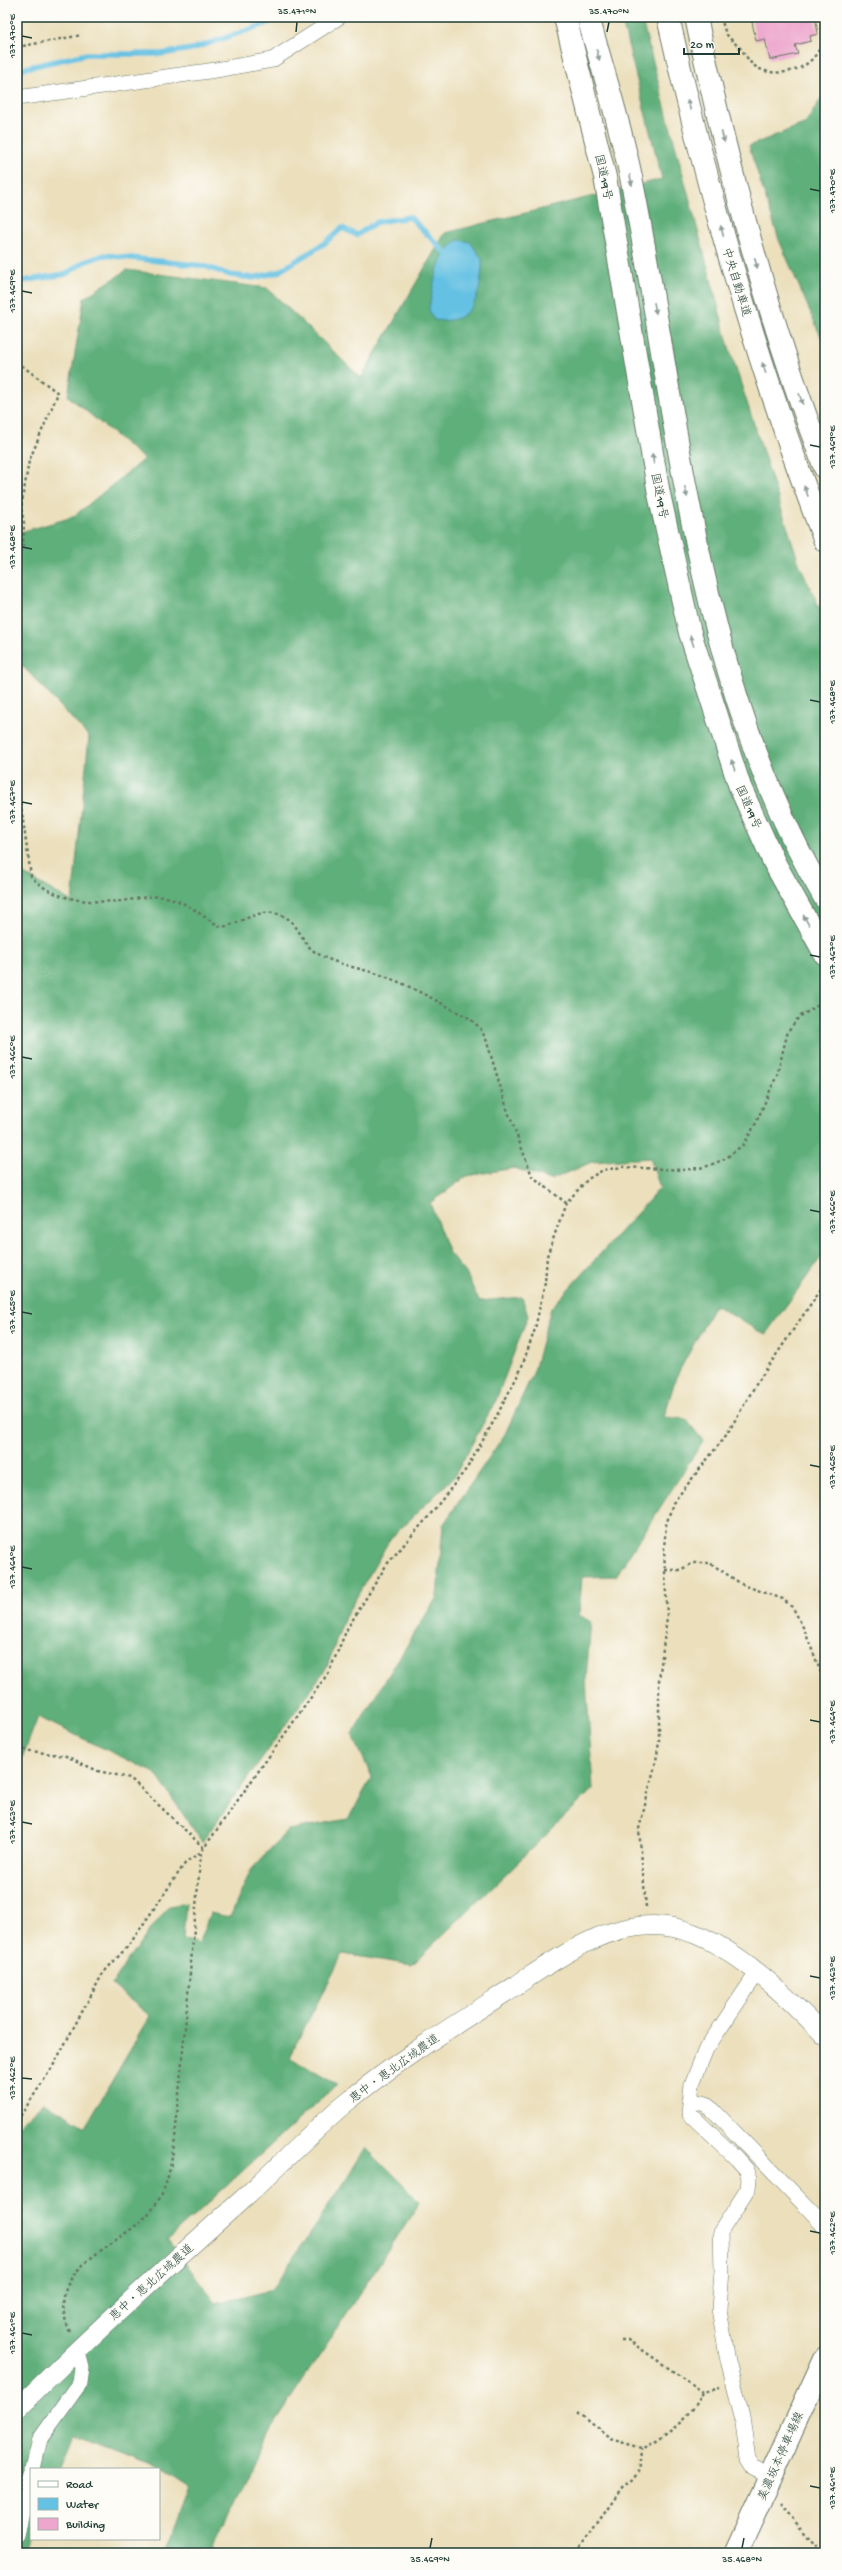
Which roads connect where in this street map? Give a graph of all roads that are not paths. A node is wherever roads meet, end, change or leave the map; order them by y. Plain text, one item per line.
1 (339, 17) edge
2 (565, 17) edge
3 (588, 17) edge
4 (668, 17) edge
5 (696, 17) edge
6 (17, 98) edge
7 (825, 468) edge
8 (825, 541) edge
9 (825, 898) edge
10 (825, 954) edge
11 (757, 1973) junction
12 (825, 2036) edge
13 (690, 2100) junction
14 (825, 2226) edge
15 (77, 2349) junction
16 (825, 2358) edge
17 (17, 2409) edge
18 (33, 2468) edge
19 (30, 2480) edge
20 (767, 2485) junction
21 (17, 2535) edge
22 (736, 2553) edge

1 - 6 street
10 -> 2 main road, 国道19号
3 -> 9 main road, 国道19号
8 -> 4 main road, 中央自動車道
5 -> 7 main road, 中央自動車道
11 - 12 street, 恵中・恵北広域農道
11 - 13 street
11 - 15 street, 恵中・恵北広域農道
13 - 14 street
13 - 20 street
15 - 17 street, 恵中・恵北広域農道
15 - 18 street
16 - 20 main road, 美濃坂本停車場線
19 - 21 street
20 - 22 main road, 美濃坂本停車場線

